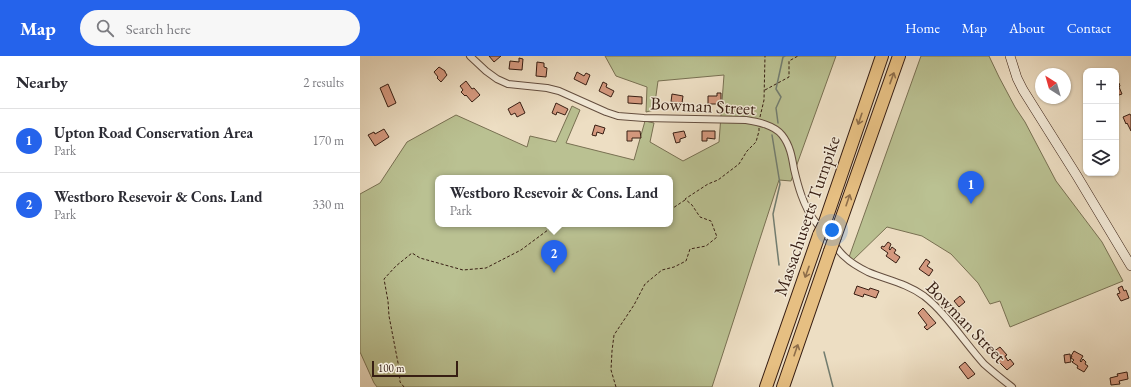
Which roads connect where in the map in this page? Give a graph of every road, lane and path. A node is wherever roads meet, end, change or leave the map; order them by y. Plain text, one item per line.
1 (470, 56) edge
2 (765, 56) edge
3 (798, 56) edge
4 (882, 56) edge
5 (899, 56) edge
6 (1010, 56) edge
7 (764, 90) junction
8 (759, 122) junction
9 (685, 199) junction
10 (673, 208) edge
11 (552, 227) edge
12 (1131, 266) edge
13 (404, 387) edge
14 (616, 387) edge
15 (766, 387) edge
16 (783, 387) edge
17 (1012, 387) edge

1 - 8 street, Bowman Street
2 - 7 path
3 - 7 path
4 -> 15 highway, Massachusetts Turnpike
16 -> 5 highway, Massachusetts Turnpike, bridge
6 - 12 main road
7 - 8 path
8 - 9 path
8 - 17 street, Bowman Street
9 - 10 path
9 - 14 path
11 - 13 path

